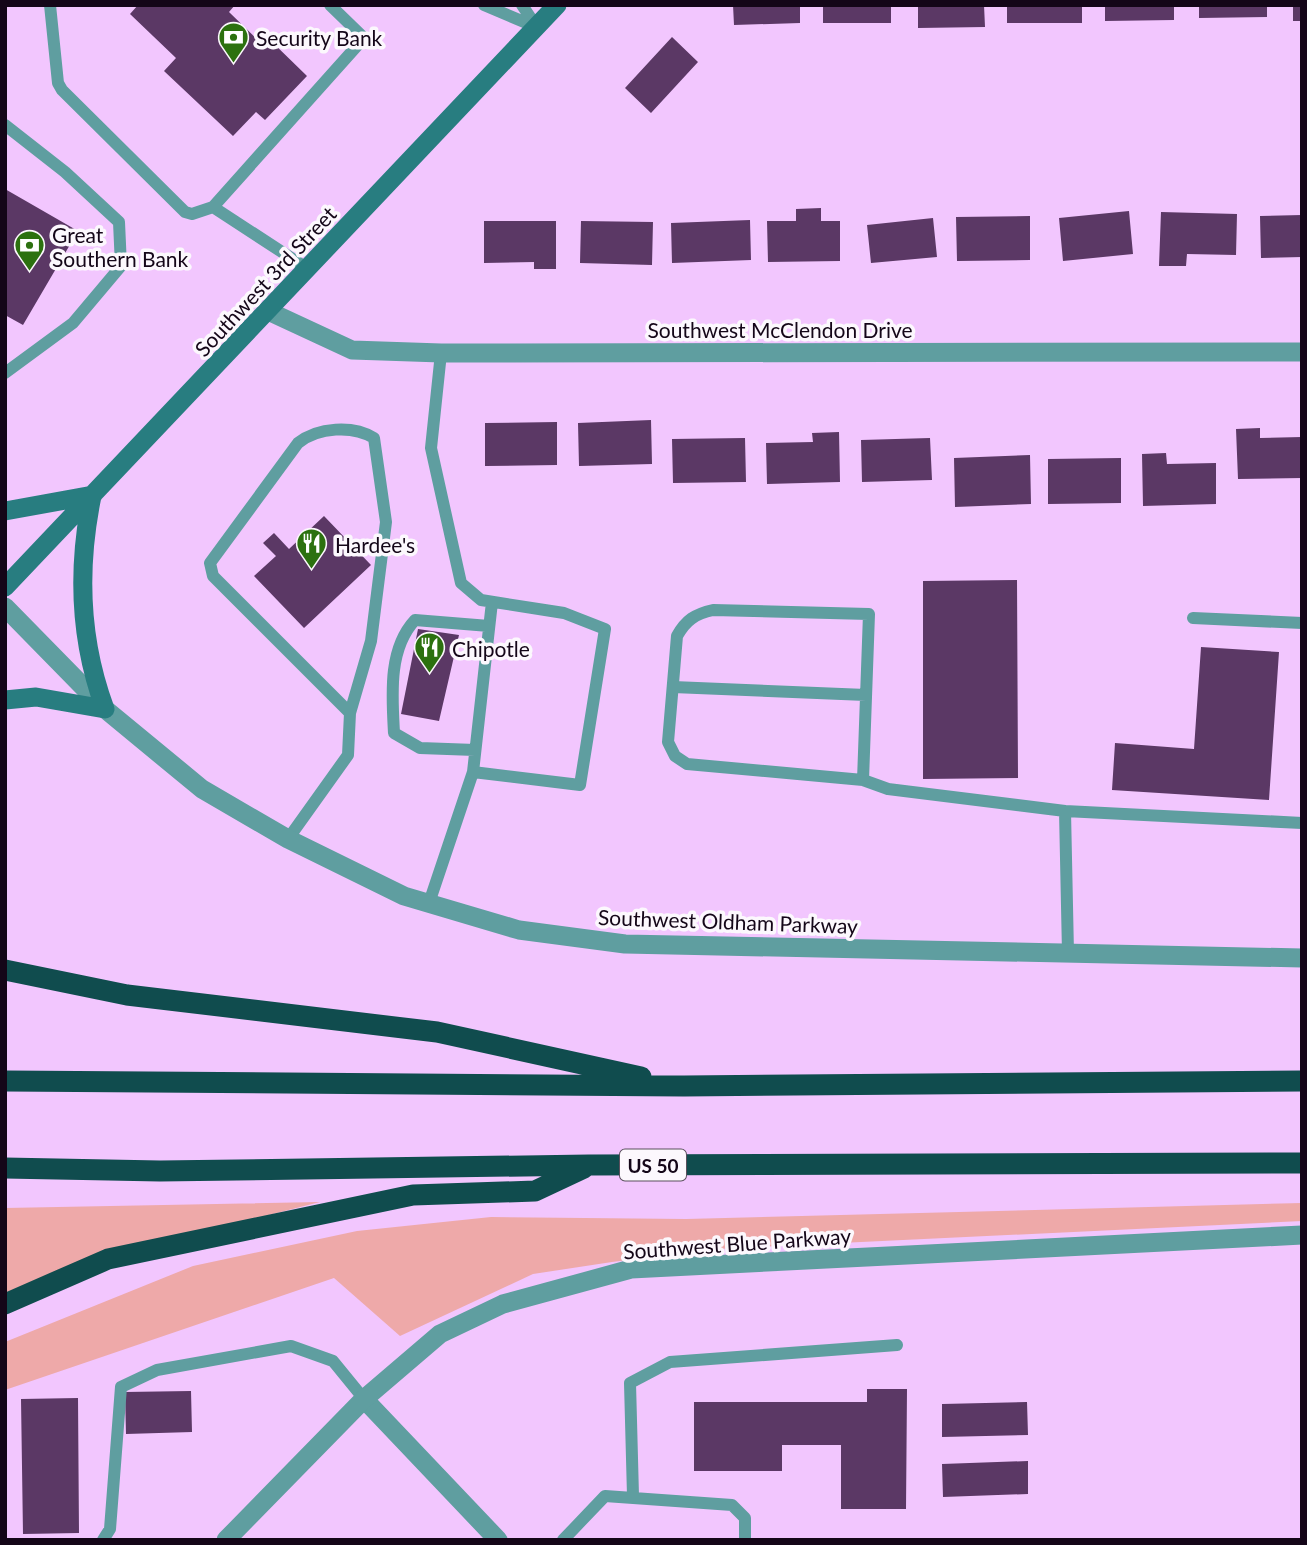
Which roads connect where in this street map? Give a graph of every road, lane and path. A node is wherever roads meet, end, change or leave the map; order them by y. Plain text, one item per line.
1 (50, 5) edge
2 (330, 5) edge
3 (484, 5) edge
4 (522, 5) edge
5 (557, 5) edge
6 (536, 27) junction
7 (5, 125) edge
8 (213, 207) junction
9 (308, 269) junction
10 (268, 311) junction
11 (1302, 352) edge
12 (441, 353) junction
13 (5, 373) edge
14 (93, 495) junction
15 (5, 511) edge
16 (5, 587) edge
17 (492, 601) junction
18 (5, 607) edge
19 (1193, 618) dead end
20 (1302, 623) edge
21 (489, 626) junction
22 (673, 687) junction
23 (866, 695) junction
24 (5, 700) edge
25 (105, 709) junction
26 (350, 713) junction
27 (475, 750) junction
28 (473, 772) junction
29 (863, 780) junction
30 (1065, 811) junction
31 (1302, 823) edge
32 (288, 839) junction
33 (429, 903) junction
34 (1068, 953) junction
35 (1302, 958) edge
36 (5, 970) edge
37 (1302, 1081) edge
38 (5, 1082) edge
39 (684, 1086) junction
40 (1302, 1163) edge
41 (589, 1165) junction
42 (5, 1168) edge
43 (1302, 1235) edge
44 (5, 1304) edge
45 (897, 1345) dead end
46 (364, 1399) junction
47 (633, 1496) junction
48 (103, 1540) edge
49 (226, 1540) edge
50 (498, 1540) edge
51 (563, 1540) edge
52 (745, 1540) edge

1 - 8 lane
2 - 8 lane
3 - 6 lane
4 - 6 lane
5 - 6 main road, Southwest 3rd Street
6 - 9 main road, Southwest 3rd Street
7 - 13 lane
8 - 9 lane
9 - 10 main road, Southwest 3rd Street
10 - 12 street, Southwest McClendon Drive
10 - 14 main road, Southwest 3rd Street
11 - 12 street, Southwest McClendon Drive
12 - 17 lane
14 - 15 main road
14 - 16 main road, Southwest 3rd Street
14 - 25 main road
17 - 21 lane
17 - 28 lane
18 - 25 street, Southwest Oldham Parkway
19 - 20 lane
21 - 27 lane
21 - 27 lane
22 - 23 lane
22 - 23 lane
22 - 29 lane
23 - 29 lane
24 - 25 main road
25 - 32 street, Southwest Oldham Parkway
26 - 26 lane
26 - 32 lane
27 - 28 lane
28 - 33 lane
29 - 30 lane
30 - 31 lane
30 - 34 lane
32 - 33 street, Southwest Oldham Parkway
33 - 34 street, Southwest Oldham Parkway
34 - 35 street, Southwest Oldham Parkway
36 - 39 highway
37 - 39 highway
38 - 39 highway
40 - 41 highway, US 50
41 - 42 highway, US 50
41 - 44 highway
43 - 46 street, Southwest Blue Parkway
45 - 47 lane
46 - 48 lane
46 - 49 street, Southwest Blue Parkway
46 - 50 street
47 - 51 lane
47 - 52 lane

